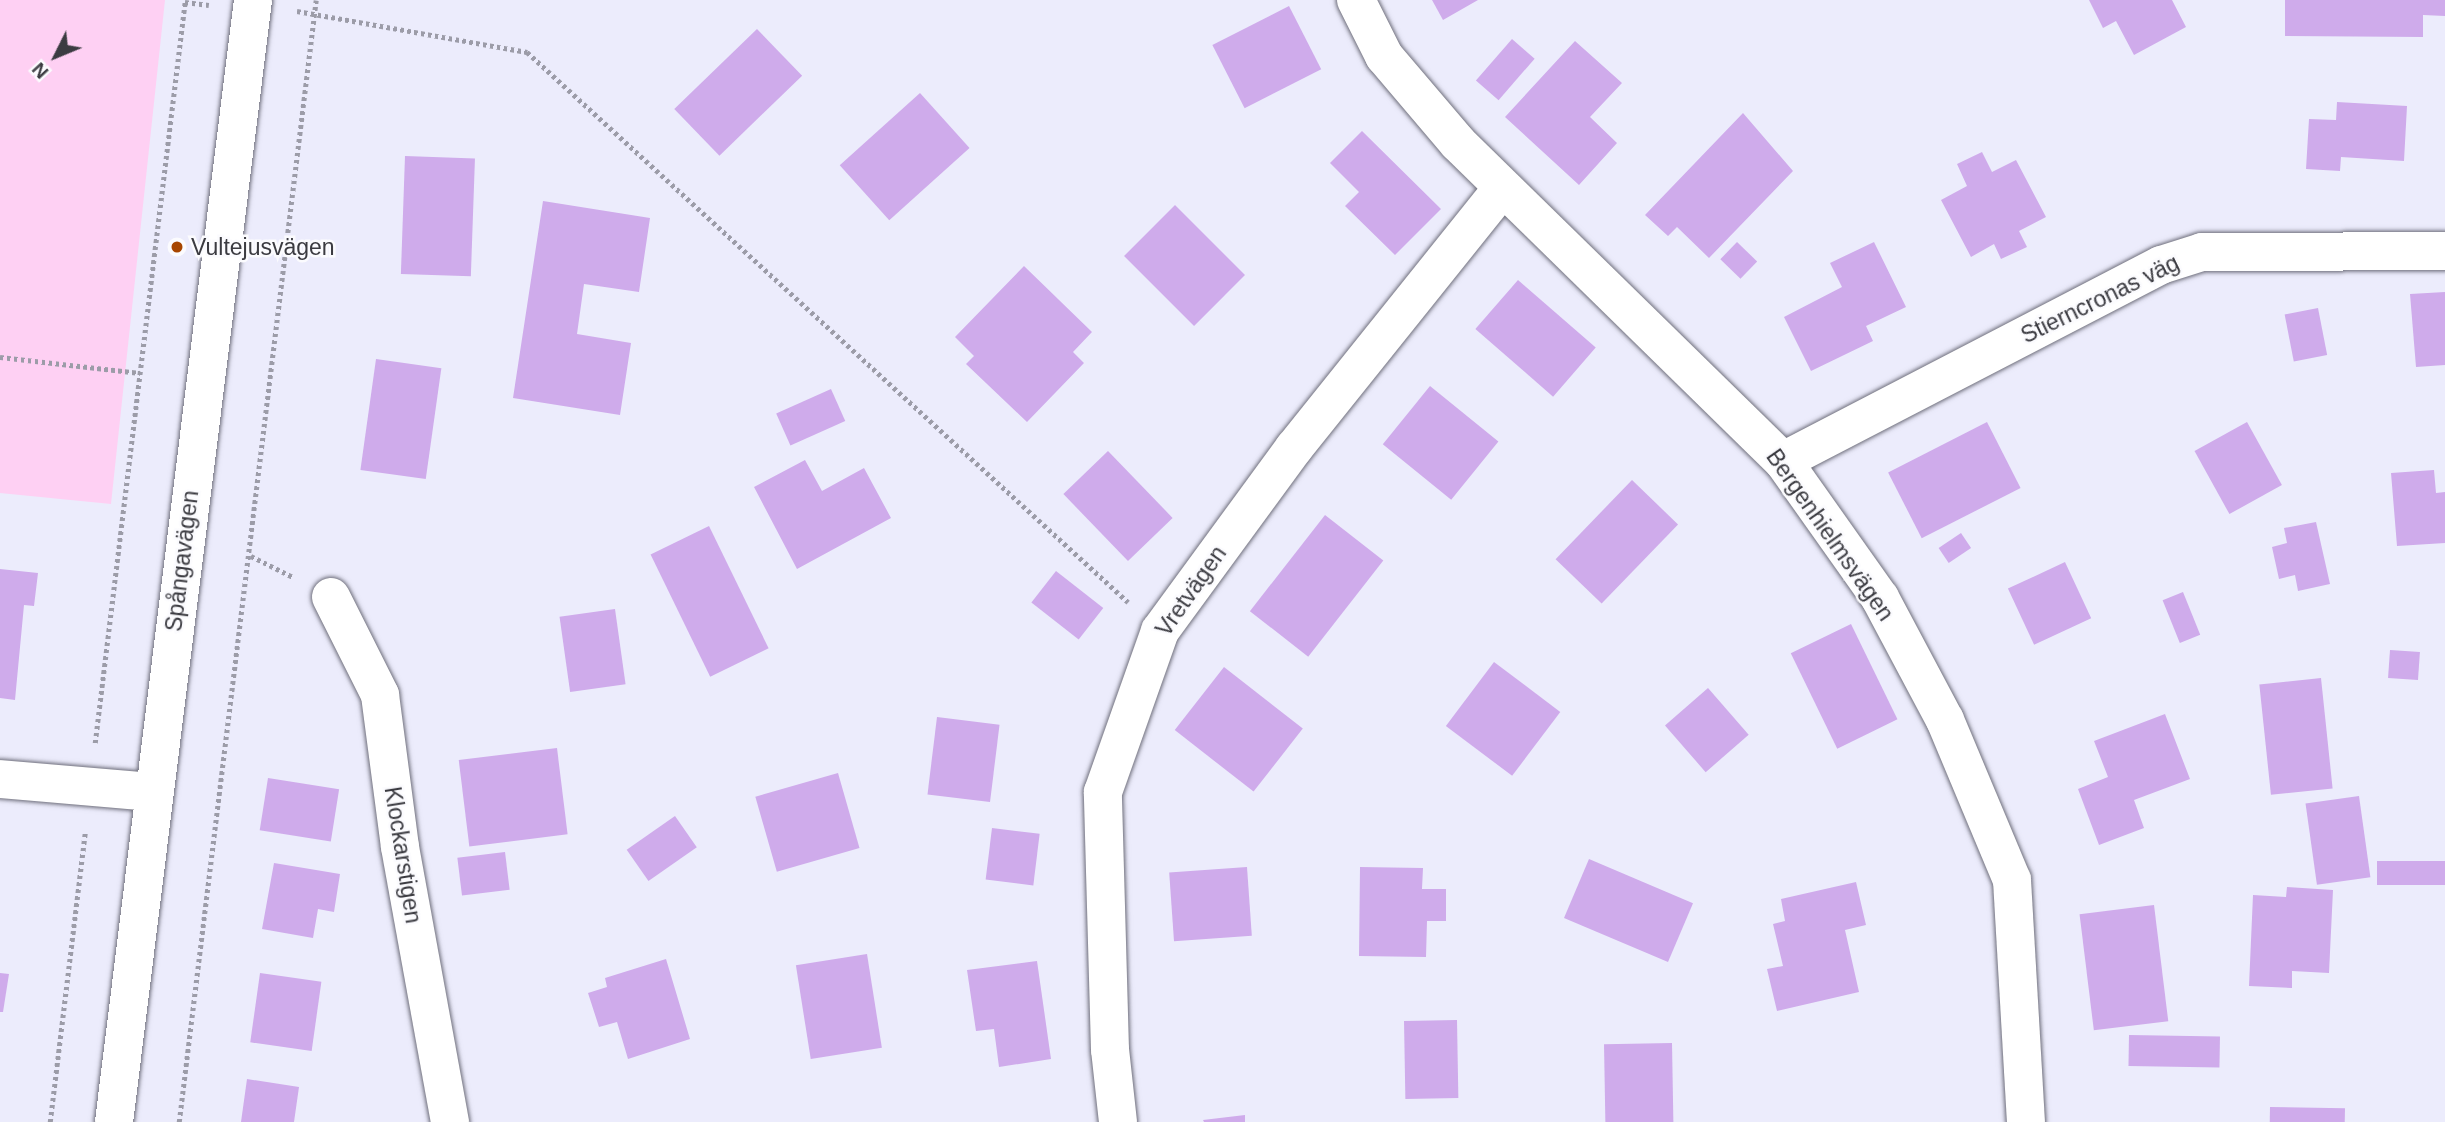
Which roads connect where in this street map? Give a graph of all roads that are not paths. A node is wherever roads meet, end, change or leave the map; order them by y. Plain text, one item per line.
1 (1356, 0) edge
2 (253, 5) edge
3 (1503, 188) junction
4 (2445, 251) edge
5 (1783, 461) junction
6 (331, 597) dead end
7 (0, 779) edge
8 (153, 792) junction
9 (114, 1122) edge
10 (450, 1122) edge
11 (1118, 1122) edge
12 (2026, 1122) edge

1 - 3 street, Bergenhielmsvägen
2 - 8 street, Spångavägen
3 - 5 street, Bergenhielmsvägen
3 - 11 street, Vretvägen
4 - 5 street, Stierncronas väg
5 - 12 street, Bergenhielmsvägen
6 - 10 street, Klockarstigen
7 - 8 street
8 - 9 street, Spångavägen

